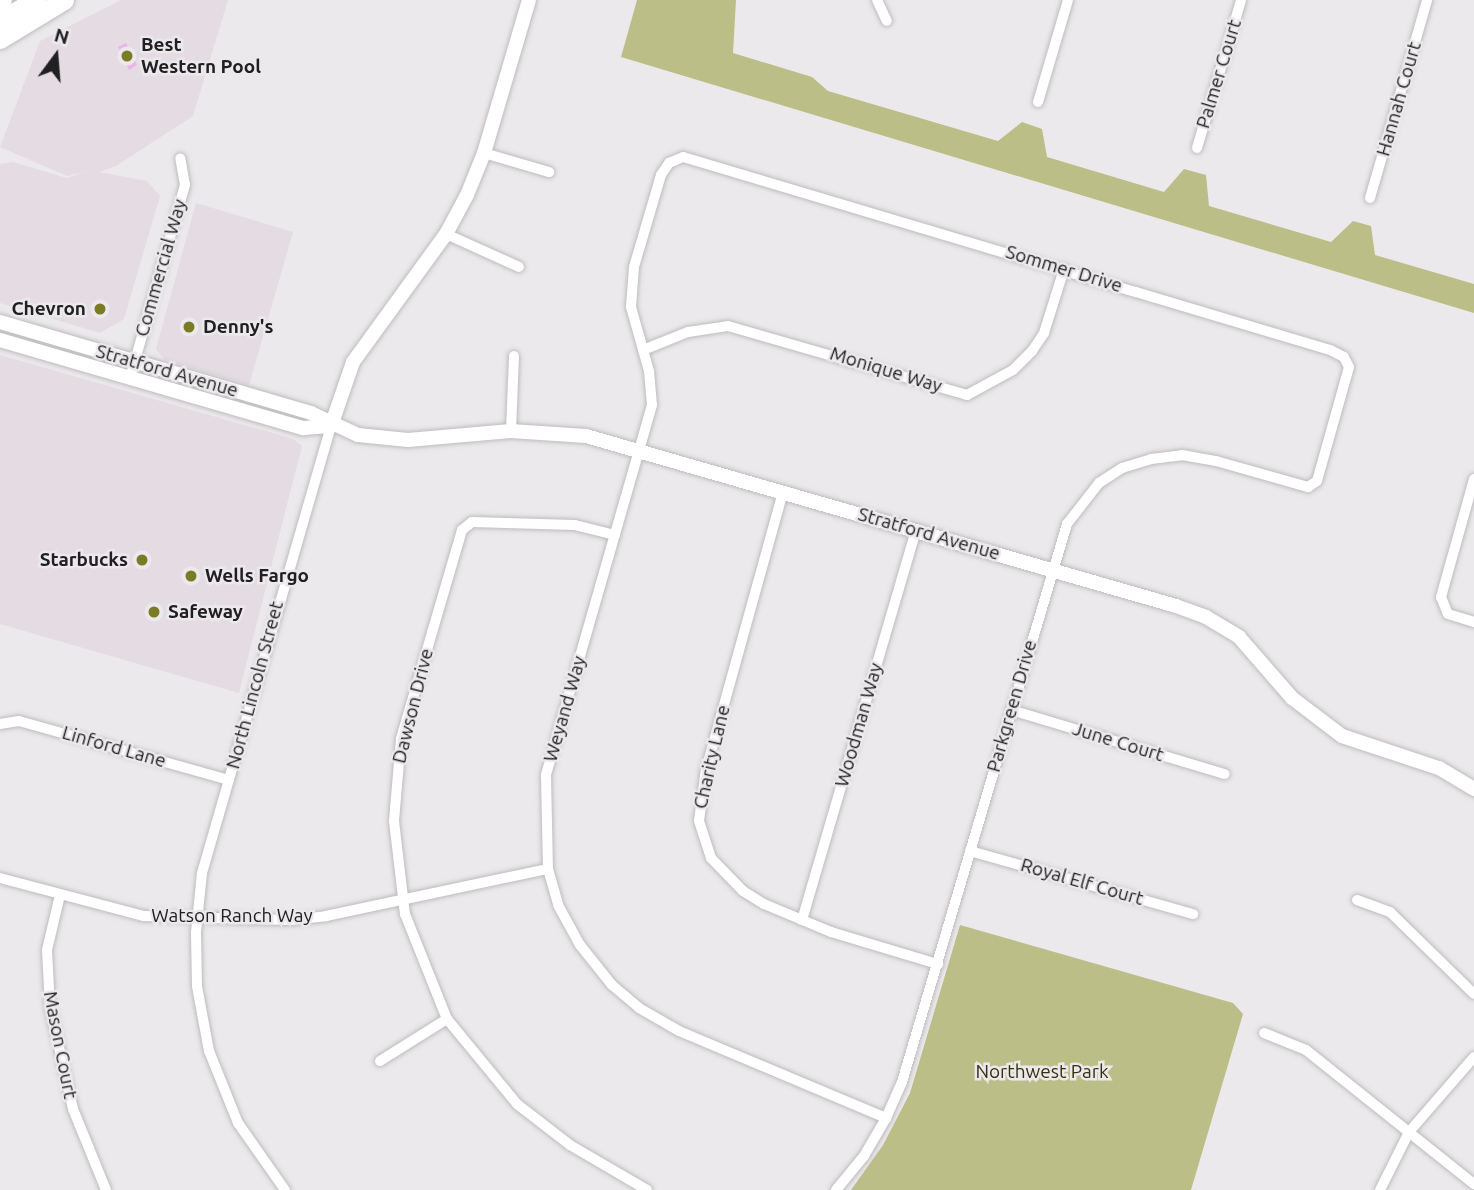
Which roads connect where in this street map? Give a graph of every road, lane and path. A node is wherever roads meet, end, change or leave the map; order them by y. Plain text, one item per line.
1 (5, 0) edge
2 (36, 0) edge
3 (64, 0) edge
4 (529, 0) edge
5 (877, 0) edge
6 (1068, 0) edge
7 (1241, 0) edge
8 (1427, 0) edge
9 (0, 18) edge
10 (887, 21) dead end
11 (0, 39) edge
12 (1038, 102) dead end
13 (1197, 149) dead end
14 (484, 153) junction
15 (180, 158) dead end
16 (703, 160) joint
17 (550, 172) dead end
18 (1370, 198) dead end
19 (446, 234) junction
20 (519, 267) dead end
21 (1064, 269) junction
22 (0, 322) edge
23 (0, 340) edge
24 (643, 350) junction
25 (514, 356) dead end
26 (135, 361) junction
27 (130, 378) junction
28 (331, 425) junction
29 (510, 431) junction
30 (1329, 436) joint
31 (639, 450) junction
32 (1474, 479) edge
33 (783, 492) junction
34 (916, 531) junction
35 (615, 535) junction
36 (1052, 570) junction
37 (1474, 622) edge
38 (1011, 710) junction
39 (0, 724) edge
40 (1225, 774) dead end
41 (229, 780) junction
42 (1474, 789) edge
43 (970, 851) junction
44 (548, 869) junction
45 (0, 878) edge
46 (60, 895) junction
47 (1357, 900) dead end
48 (402, 901) junction
49 (1193, 914) dead end
50 (197, 918) junction
51 (802, 920) junction
52 (938, 964) junction
53 (1474, 994) edge
54 (447, 1019) junction
55 (1264, 1033) dead end
56 (1474, 1057) edge
57 (380, 1061) dead end
58 (886, 1118) junction
59 (1409, 1132) junction
60 (1474, 1184) edge
61 (106, 1190) edge
62 (285, 1190) edge
63 (647, 1190) edge
64 (836, 1190) edge
65 (1380, 1190) edge

1 - 9 street
2 - 9 highway
3 - 11 highway
4 - 14 street, North Lincoln Street
5 - 10 street
6 - 12 street
7 - 13 street, Palmer Court
8 - 18 street, Hannah Court
14 - 17 street
14 - 19 street, North Lincoln Street
15 - 26 street, Commercial Way
16 - 21 street, Sommer Drive
16 - 24 street, Weyand Way
19 - 20 street
19 - 28 street, North Lincoln Street
21 - 24 street, Monique Way
21 - 30 street, Sommer Drive
22 - 26 street, Stratford Avenue
23 - 27 street, Stratford Avenue
24 - 31 street, Weyand Way
25 - 29 street
26 - 27 street, Commercial Way
26 - 28 street, Stratford Avenue
27 - 28 street, Stratford Avenue
28 - 29 street, Stratford Avenue
28 - 41 street, North Lincoln Street
29 - 31 street, Stratford Avenue
30 - 36 street, Parkgreen Drive
31 - 33 street, Stratford Avenue
31 - 35 street, Weyand Way
32 - 37 street
33 - 34 street, Stratford Avenue
33 - 51 street, Charity Lane
34 - 36 street, Stratford Avenue
34 - 51 street, Woodman Way
35 - 44 street, Weyand Way
35 - 48 street, Dawson Drive
36 - 38 street, Parkgreen Drive
36 - 42 street, Stratford Avenue
38 - 40 street, June Court
38 - 43 street, Parkgreen Drive
39 - 41 street, Linford Lane
41 - 50 street, North Lincoln Street
43 - 49 street, Royal Elf Court
43 - 52 street, Parkgreen Drive
44 - 48 street, Watson Ranch Way
44 - 58 street, Weyand Way
45 - 46 street, Watson Ranch Way
46 - 50 street, Watson Ranch Way
46 - 61 street, Mason Court
47 - 53 street
48 - 50 street, Watson Ranch Way
48 - 54 street, Dawson Drive
50 - 62 street, North Lincoln Street
51 - 52 street, Charity Lane
52 - 58 street, Parkgreen Drive
54 - 57 street
54 - 63 street, Dawson Drive
55 - 59 street
56 - 59 street
58 - 64 street, Parkgreen Drive
59 - 60 street
59 - 65 street

